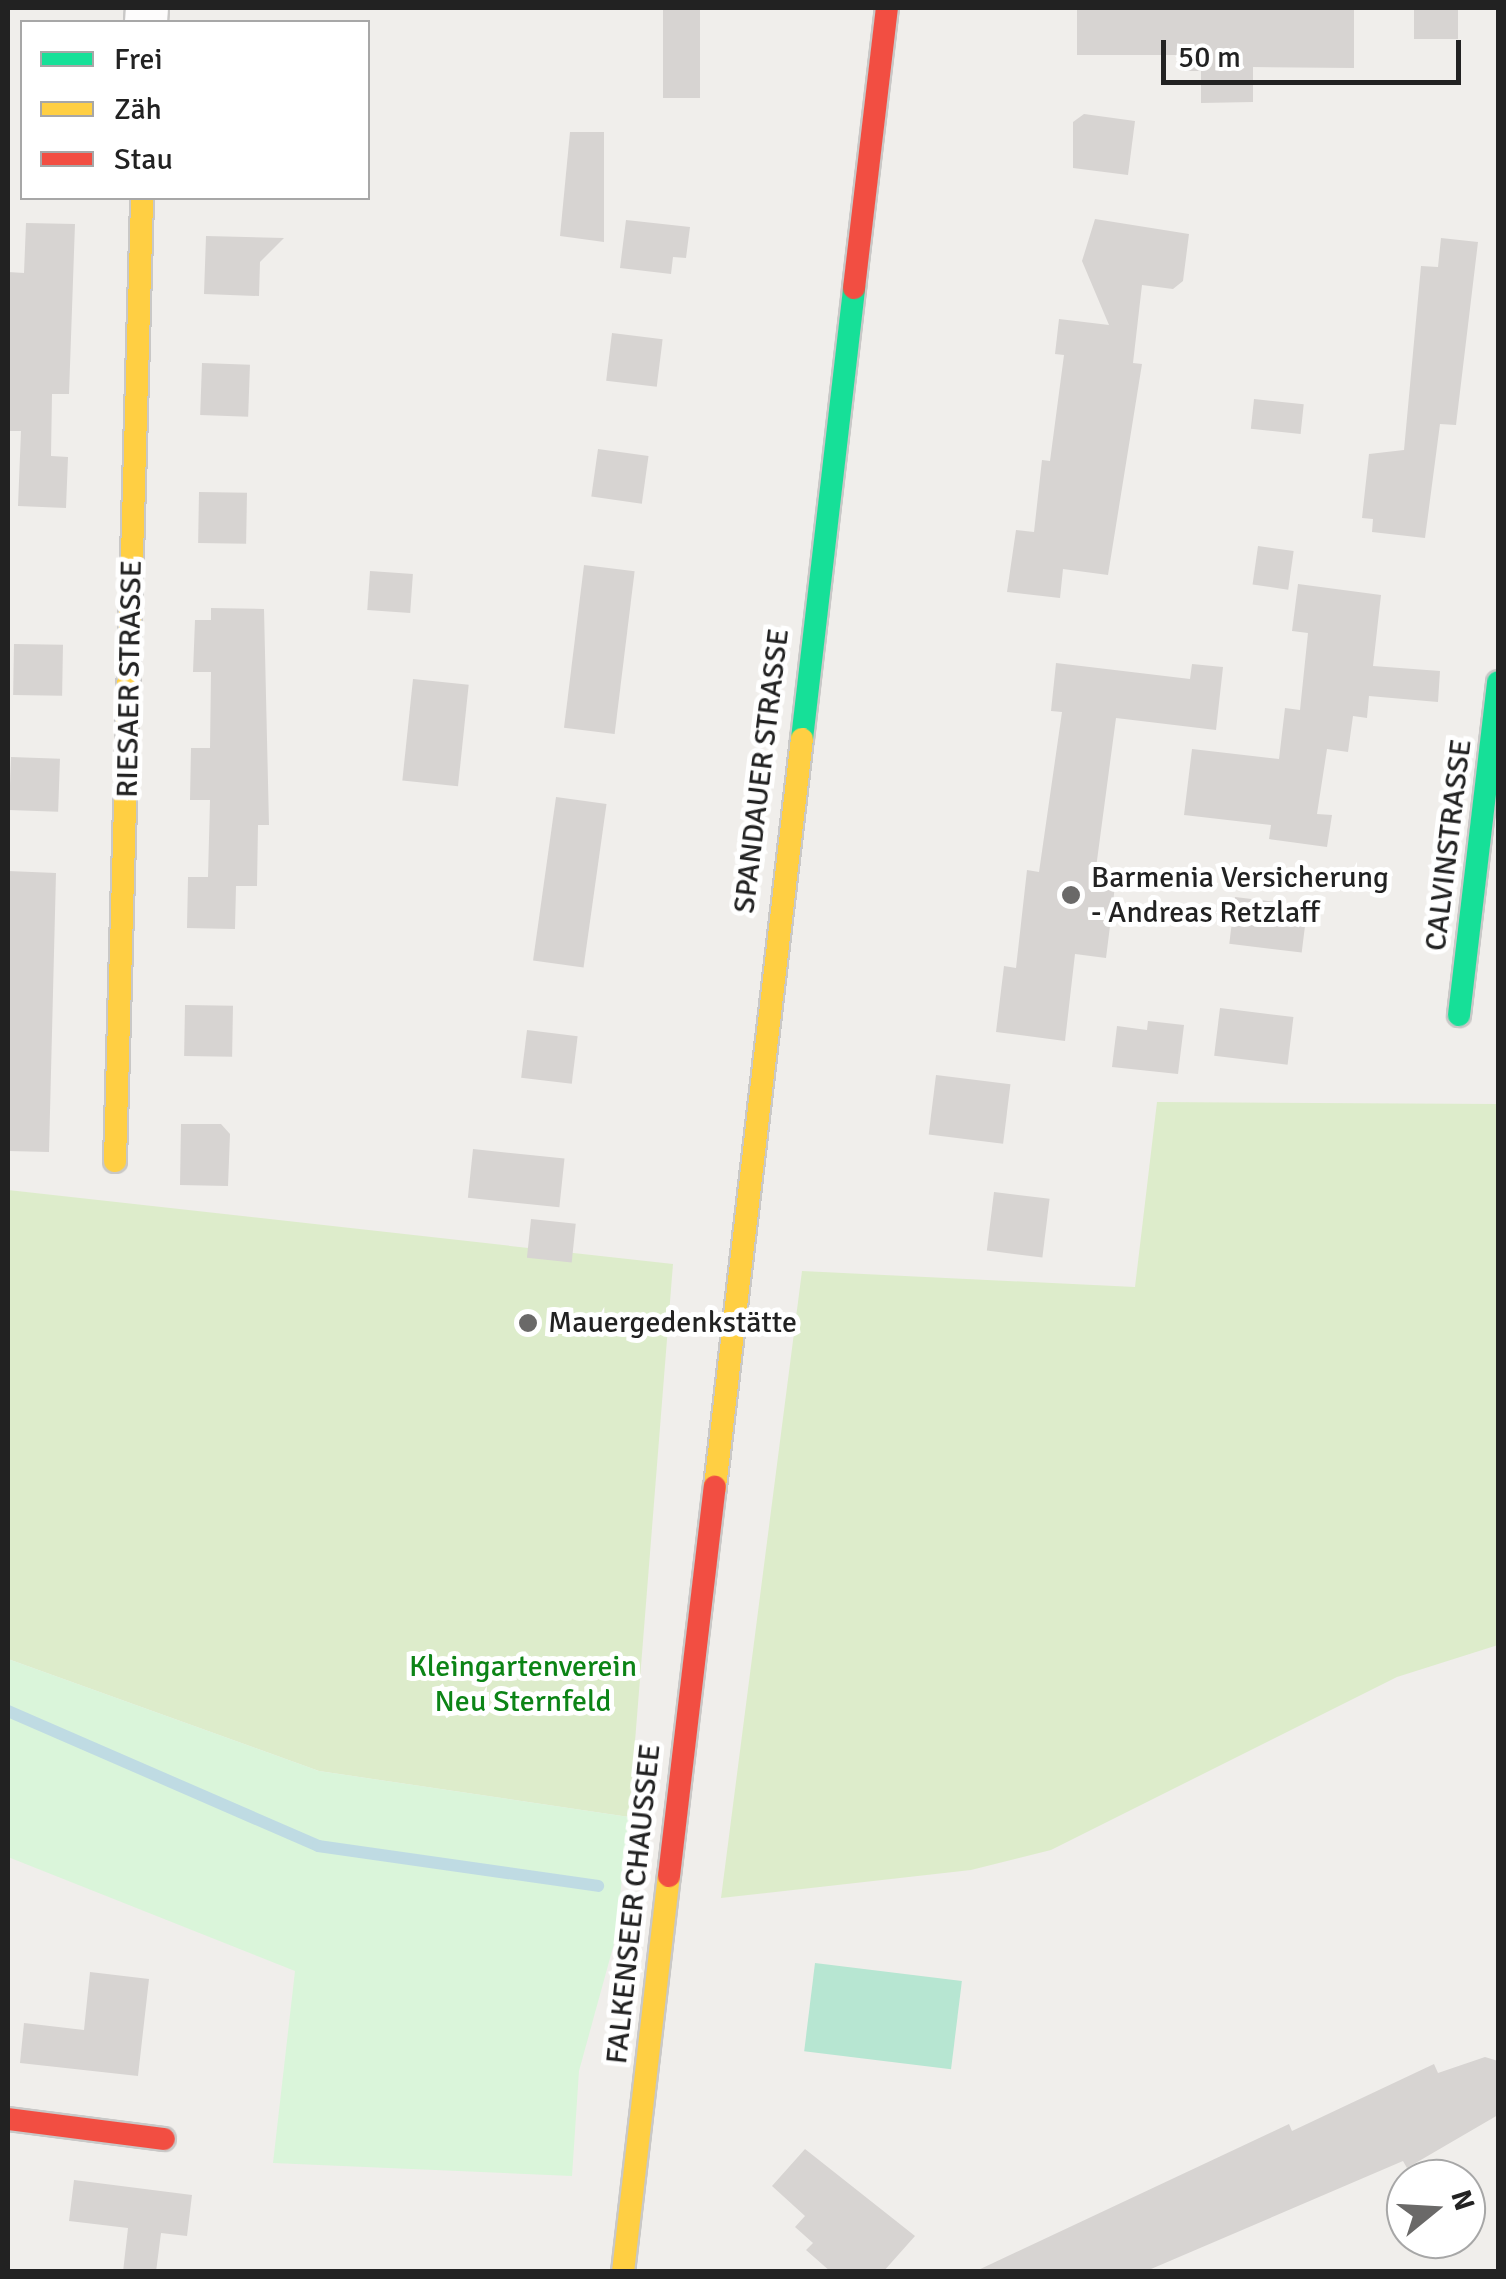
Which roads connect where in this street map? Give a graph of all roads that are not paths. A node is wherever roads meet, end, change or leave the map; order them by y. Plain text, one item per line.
1 (887, 8) edge
2 (142, 200) edge
3 (1498, 682) edge
4 (1459, 1015) dead end
5 (116, 1160) dead end
6 (701, 1542) joint
7 (8, 2120) edge
8 (164, 2139) dead end
9 (623, 2272) edge

1 - 6 main road, SPANDAUER STRASSE
2 - 5 main road, RIESAER STRASSE
3 - 4 main road, CALVINSTRASSE
6 - 9 main road, FALKENSEER CHAUSSEE
7 - 8 main road

